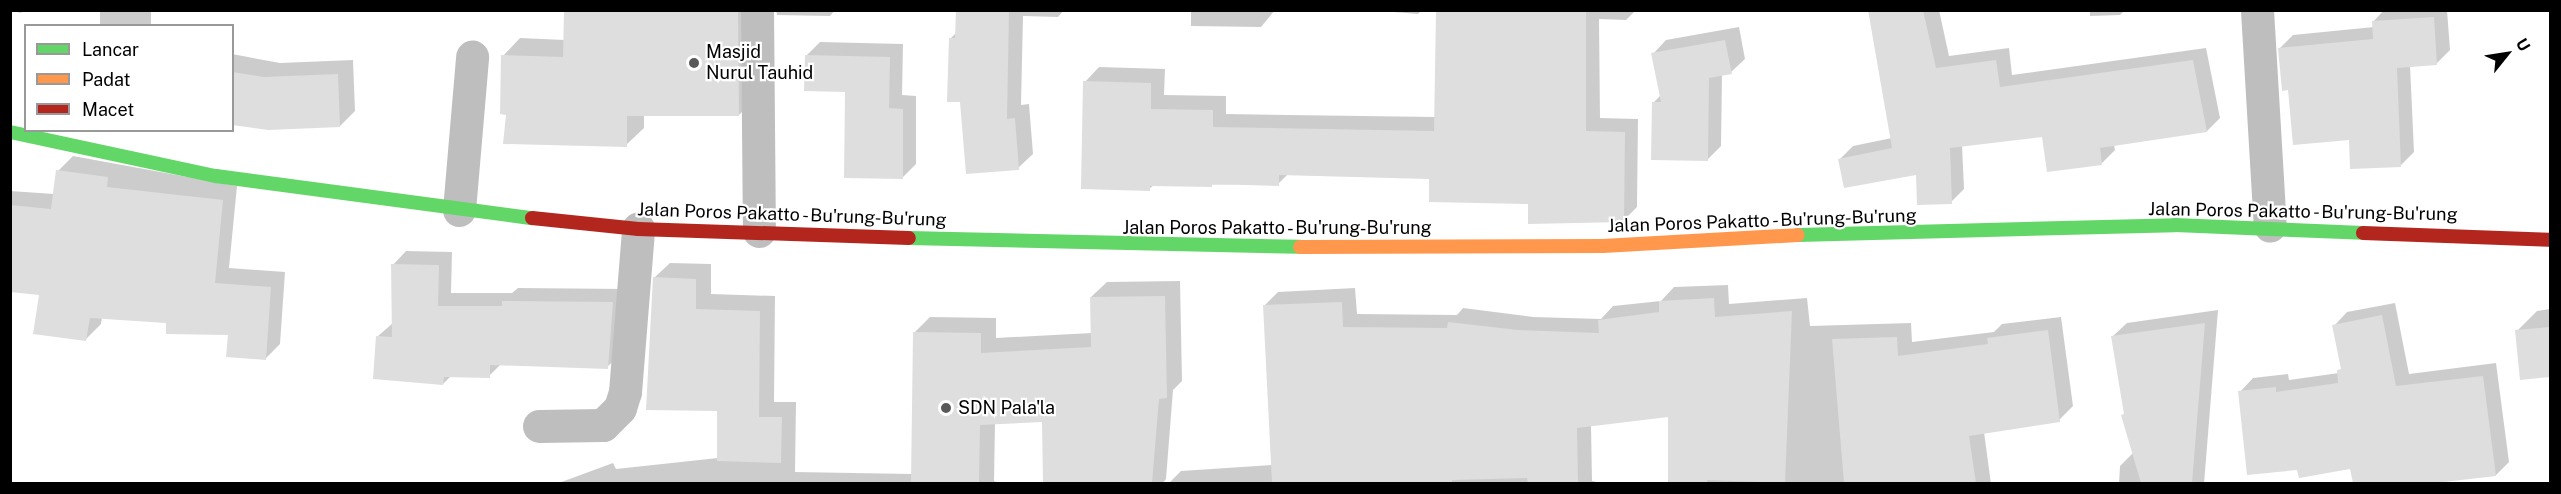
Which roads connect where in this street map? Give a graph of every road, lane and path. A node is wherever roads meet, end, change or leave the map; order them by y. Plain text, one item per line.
1 (758, 10) edge
2 (2257, 10) edge
3 (472, 57) dead end
4 (10, 132) edge
5 (459, 210) junction
6 (2270, 226) junction
7 (638, 229) junction
8 (759, 231) junction
9 (2550, 240) edge
10 (539, 426) dead end

1 - 8 street
2 - 6 street
3 - 5 street
4 - 5 main road, Jalan Poros Pakatto - Bu'rung-Bu'rung
5 - 7 main road, Jalan Poros Pakatto - Bu'rung-Bu'rung
6 - 8 main road, Jalan Poros Pakatto - Bu'rung-Bu'rung
6 - 9 main road, Jalan Poros Pakatto - Bu'rung-Bu'rung
7 - 8 main road, Jalan Poros Pakatto - Bu'rung-Bu'rung
7 - 10 street

